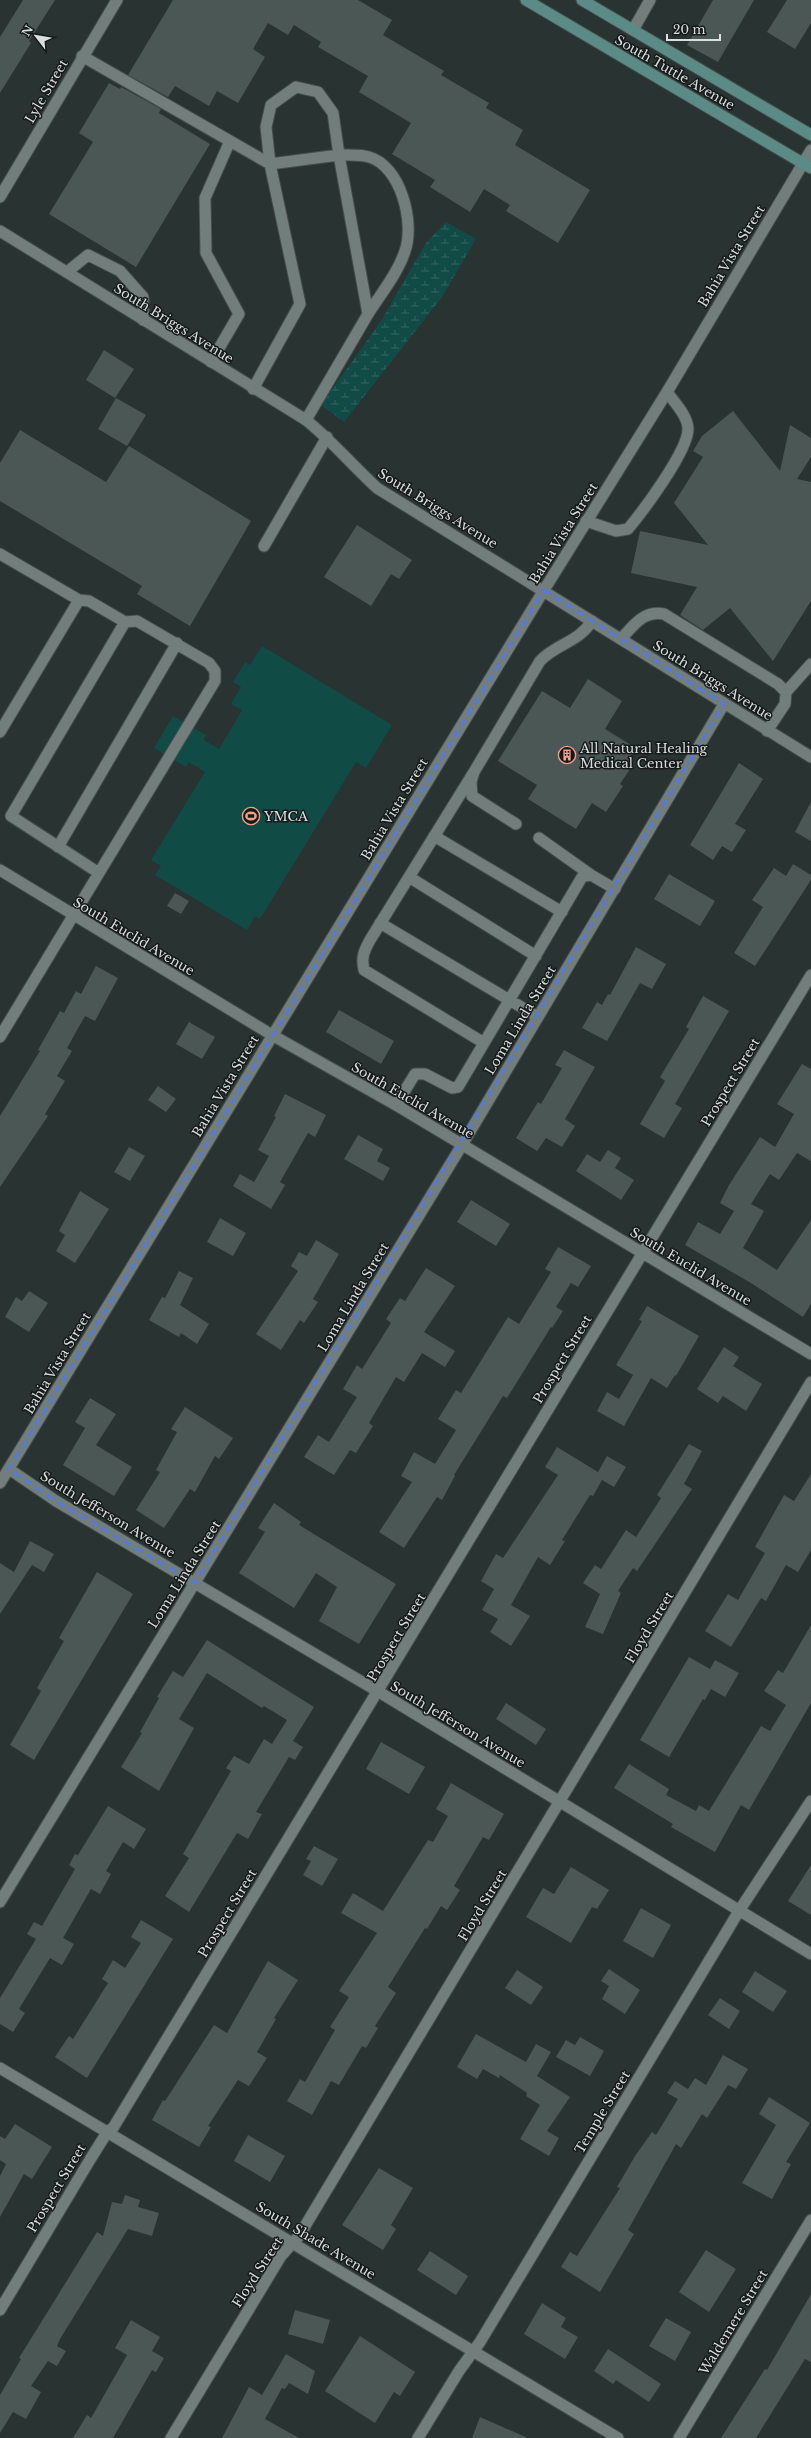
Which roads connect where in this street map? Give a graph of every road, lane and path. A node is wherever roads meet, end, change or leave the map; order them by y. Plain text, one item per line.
1 (116, 0) edge
2 (526, 0) edge
3 (582, 0) edge
4 (650, 0) edge
5 (632, 30) junction
6 (82, 56) junction
7 (811, 135) edge
8 (230, 141) junction
9 (811, 150) edge
10 (339, 155) junction
11 (270, 164) junction
12 (807, 166) edge
13 (0, 197) edge
14 (0, 231) edge
15 (67, 272) junction
16 (368, 314) junction
17 (143, 320) junction
18 (211, 362) junction
19 (253, 388) junction
20 (667, 392) junction
21 (306, 420) junction
22 (326, 437) junction
23 (586, 522) junction
24 (264, 546) dead end
25 (0, 554) edge
26 (544, 590) junction
27 (80, 600) junction
28 (592, 621) junction
29 (125, 622) junction
30 (621, 639) junction
31 (177, 643) junction
32 (811, 664) edge
33 (786, 692) junction
34 (724, 704) junction
35 (767, 731) junction
36 (0, 732) edge
37 (811, 758) edge
38 (474, 772) junction
39 (516, 824) dead end
40 (434, 836) junction
41 (539, 838) dead end
42 (58, 847) junction
43 (0, 870) edge
44 (99, 873) junction
45 (591, 875) junction
46 (409, 877) junction
47 (615, 889) junction
48 (562, 912) junction
49 (73, 916) junction
50 (380, 923) junction
51 (536, 956) junction
52 (811, 975) edge
53 (510, 1000) junction
54 (538, 1017) junction
55 (272, 1035) junction
56 (0, 1037) edge
57 (484, 1043) junction
58 (396, 1105) junction
59 (462, 1145) junction
60 (642, 1252) junction
61 (811, 1354) edge
62 (811, 1382) edge
63 (8, 1469) junction
64 (0, 1483) edge
65 (195, 1583) junction
66 (379, 1692) junction
67 (811, 1801) edge
68 (560, 1802) junction
69 (0, 1902) edge
70 (739, 1911) junction
71 (811, 1954) edge
72 (0, 2068) edge
73 (108, 2131) junction
74 (811, 2220) edge
75 (292, 2243) junction
76 (0, 2310) edge
77 (473, 2350) junction
78 (171, 2438) edge
79 (418, 2438) edge
80 (618, 2438) edge
81 (679, 2438) edge

1 - 6 street, Lyle Street
2 - 12 main road, South Tuttle Avenue
3 - 5 main road, South Tuttle Avenue
4 - 5 street
5 - 7 main road, South Tuttle Avenue
6 - 8 street
6 - 13 street, Lyle Street
8 - 11 street
8 - 18 street
9 - 12 street, Bahia Vista Street
10 - 11 street
10 - 11 street
10 - 16 street
10 - 16 street
11 - 19 street
12 - 20 street, Bahia Vista Street
14 - 15 street, South Briggs Avenue
15 - 17 street, South Briggs Avenue
15 - 17 street
16 - 21 street
17 - 18 street, South Briggs Avenue
18 - 19 street, South Briggs Avenue
19 - 21 street, South Briggs Avenue
20 - 23 street, Bahia Vista Street
20 - 23 street
21 - 22 street, South Briggs Avenue
22 - 24 street
22 - 26 street, South Briggs Avenue
23 - 26 street, Bahia Vista Street
25 - 27 street
26 - 28 street, South Briggs Avenue
26 - 55 street, Bahia Vista Street
27 - 29 street
27 - 36 street
28 - 30 street, South Briggs Avenue
28 - 38 street
29 - 31 street
29 - 42 street
30 - 33 street
30 - 34 street, South Briggs Avenue
31 - 42 street
31 - 44 street
32 - 33 street
33 - 35 street
34 - 35 street, South Briggs Avenue
34 - 47 street, Loma Linda Street
35 - 37 street, South Briggs Avenue
38 - 39 street
38 - 40 street
40 - 46 street
40 - 48 street
41 - 45 street
42 - 44 street
43 - 49 street, South Euclid Avenue
44 - 49 street
45 - 47 street
45 - 48 street
46 - 50 street
46 - 51 street
47 - 54 street, Loma Linda Street
48 - 51 street
49 - 55 street, South Euclid Avenue
49 - 56 street
50 - 53 street
50 - 57 street
51 - 53 street
52 - 60 street, Prospect Street
53 - 54 street
53 - 57 street
54 - 59 street, Loma Linda Street
55 - 58 street, South Euclid Avenue
55 - 63 street, Bahia Vista Street
57 - 58 street
58 - 59 street, South Euclid Avenue
59 - 60 street, South Euclid Avenue
59 - 65 street, Loma Linda Street
60 - 61 street, South Euclid Avenue
60 - 66 street, Prospect Street
62 - 68 street, Floyd Street
63 - 64 street, Bahia Vista Street
63 - 65 street, South Jefferson Avenue
65 - 66 street, South Jefferson Avenue
65 - 69 street, Loma Linda Street
66 - 68 street, South Jefferson Avenue
66 - 73 street, Prospect Street
67 - 70 street, Temple Street
68 - 70 street, South Jefferson Avenue
68 - 75 street, Floyd Street
70 - 71 street, South Jefferson Avenue
70 - 77 street, Temple Street
72 - 73 street, South Shade Avenue
73 - 75 street, South Shade Avenue
73 - 76 street, Prospect Street
74 - 81 street, Waldemere Street
75 - 77 street, South Shade Avenue
75 - 78 street, Floyd Street
77 - 79 street, Temple Street
77 - 80 street, South Shade Avenue

